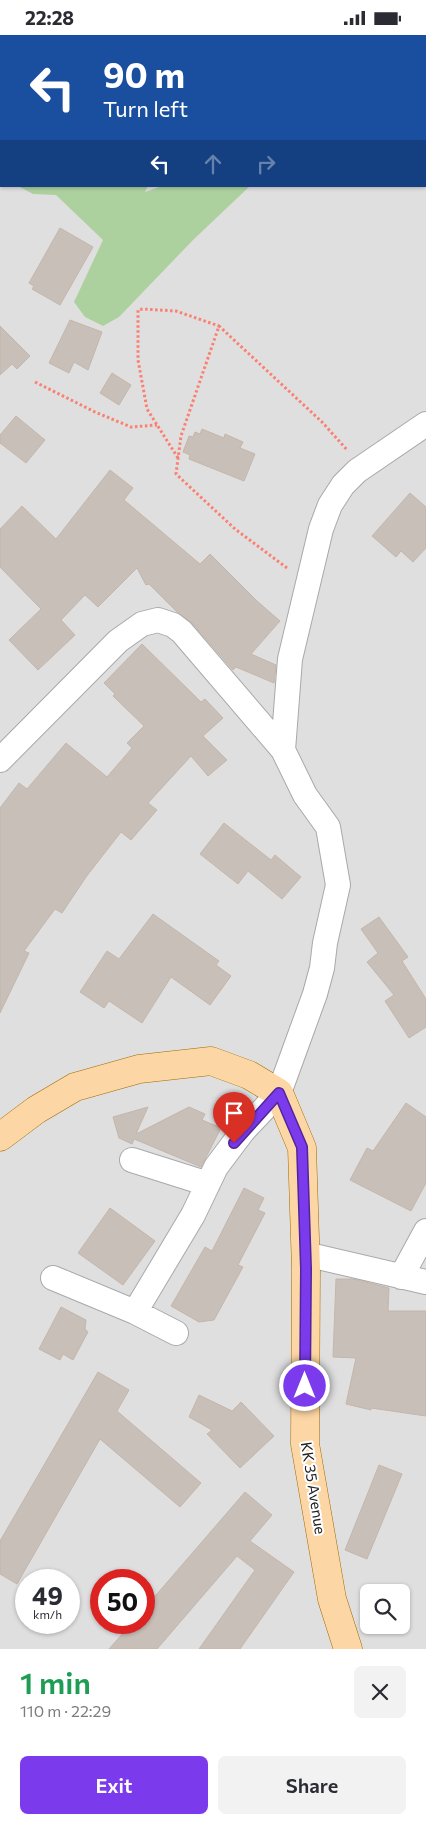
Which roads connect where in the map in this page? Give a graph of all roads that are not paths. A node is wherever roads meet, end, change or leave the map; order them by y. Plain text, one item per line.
1 (426, 424) edge
2 (282, 751) junction
3 (0, 760) edge
4 (279, 1093) junction
5 (0, 1137) edge
6 (132, 1159) dead end
7 (208, 1184) junction
8 (426, 1231) edge
9 (305, 1254) junction
10 (401, 1277) junction
11 (53, 1278) dead end
12 (426, 1282) edge
13 (135, 1312) junction
14 (176, 1333) dead end
15 (348, 1649) edge

1 - 2 street
2 - 3 street
2 - 4 street
4 - 5 main road
4 - 7 street
4 - 9 main road, KK 35 Avenue
6 - 7 street
7 - 13 street
8 - 10 street
9 - 10 street
9 - 15 main road, KK 35 Avenue
10 - 12 street
11 - 13 street
13 - 14 street

